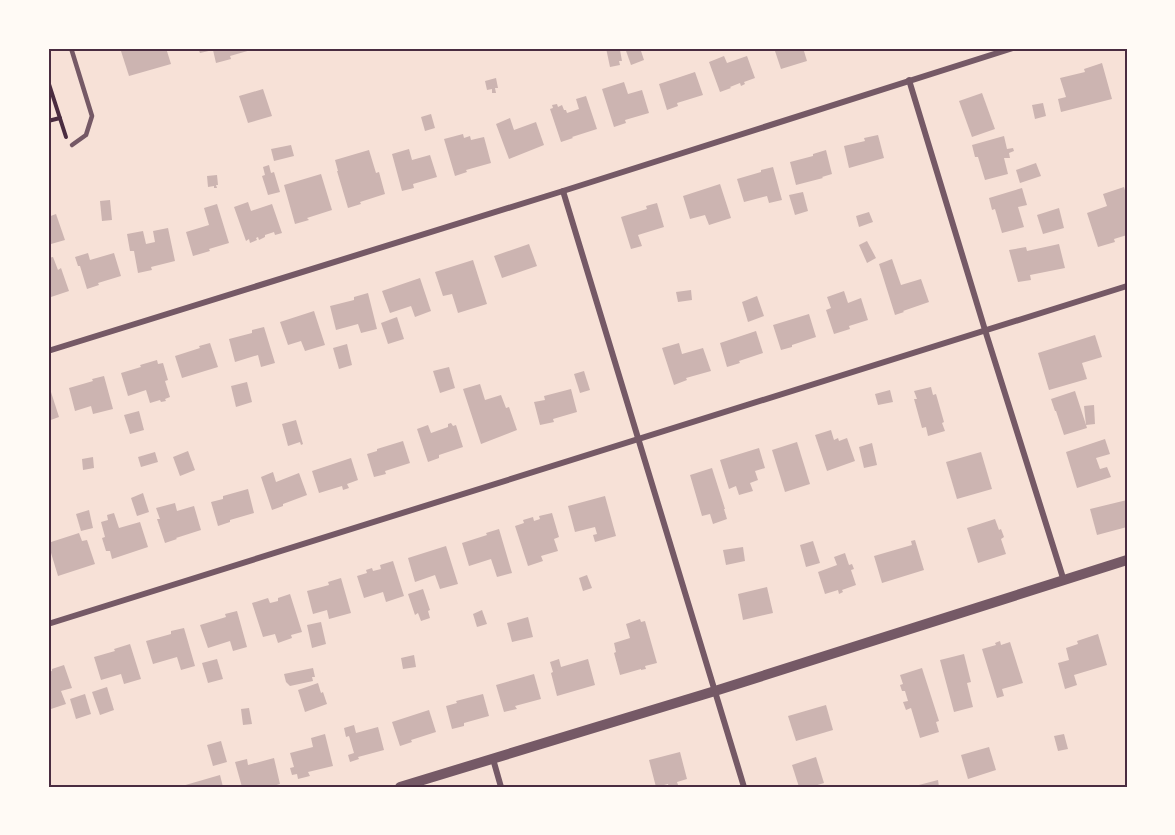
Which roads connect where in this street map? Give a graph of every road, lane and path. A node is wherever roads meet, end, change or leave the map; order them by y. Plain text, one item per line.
1 (71, 48) edge
2 (1013, 48) edge
3 (909, 80) junction
4 (48, 81) edge
5 (60, 118) junction
6 (48, 122) edge
7 (70, 146) joint
8 (563, 191) junction
9 (1127, 286) edge
10 (985, 330) junction
11 (48, 351) edge
12 (639, 438) junction
13 (1127, 560) edge
14 (1064, 581) junction
15 (48, 624) edge
16 (715, 691) junction
17 (493, 759) junction
18 (400, 787) edge
19 (501, 787) edge
20 (744, 787) edge

1 - 7 lane
2 - 3 street
3 - 8 street
3 - 10 street
4 - 5 path
5 - 6 path
5 - 7 path
8 - 11 street
8 - 12 street
9 - 10 street
10 - 12 street
10 - 14 street
12 - 15 street
12 - 16 street
13 - 14 street
14 - 16 street
16 - 17 street
16 - 20 street
17 - 18 street
17 - 19 street

